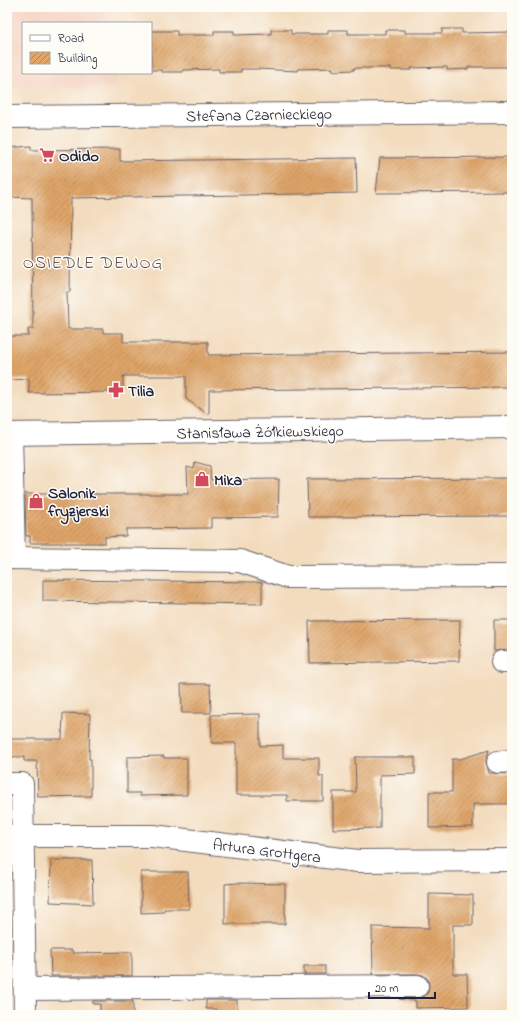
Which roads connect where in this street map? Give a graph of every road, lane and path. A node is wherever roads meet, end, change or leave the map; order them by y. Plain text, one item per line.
1 (512, 112) edge
2 (7, 117) edge
3 (512, 427) edge
4 (9, 434) edge
5 (10, 558) edge
6 (512, 576) edge
7 (14, 784) edge
8 (15, 836) edge
9 (512, 860) edge
10 (19, 985) edge
11 (417, 986) dead end
12 (25, 1015) edge

1 - 2 street, Stefana Czarnieckiego
3 - 4 street, Stanisława Żółkiewskiego
4 - 5 street
5 - 6 street
7 - 8 street
8 - 9 street, Artura Grottgera
8 - 10 street
10 - 11 street
10 - 12 street

